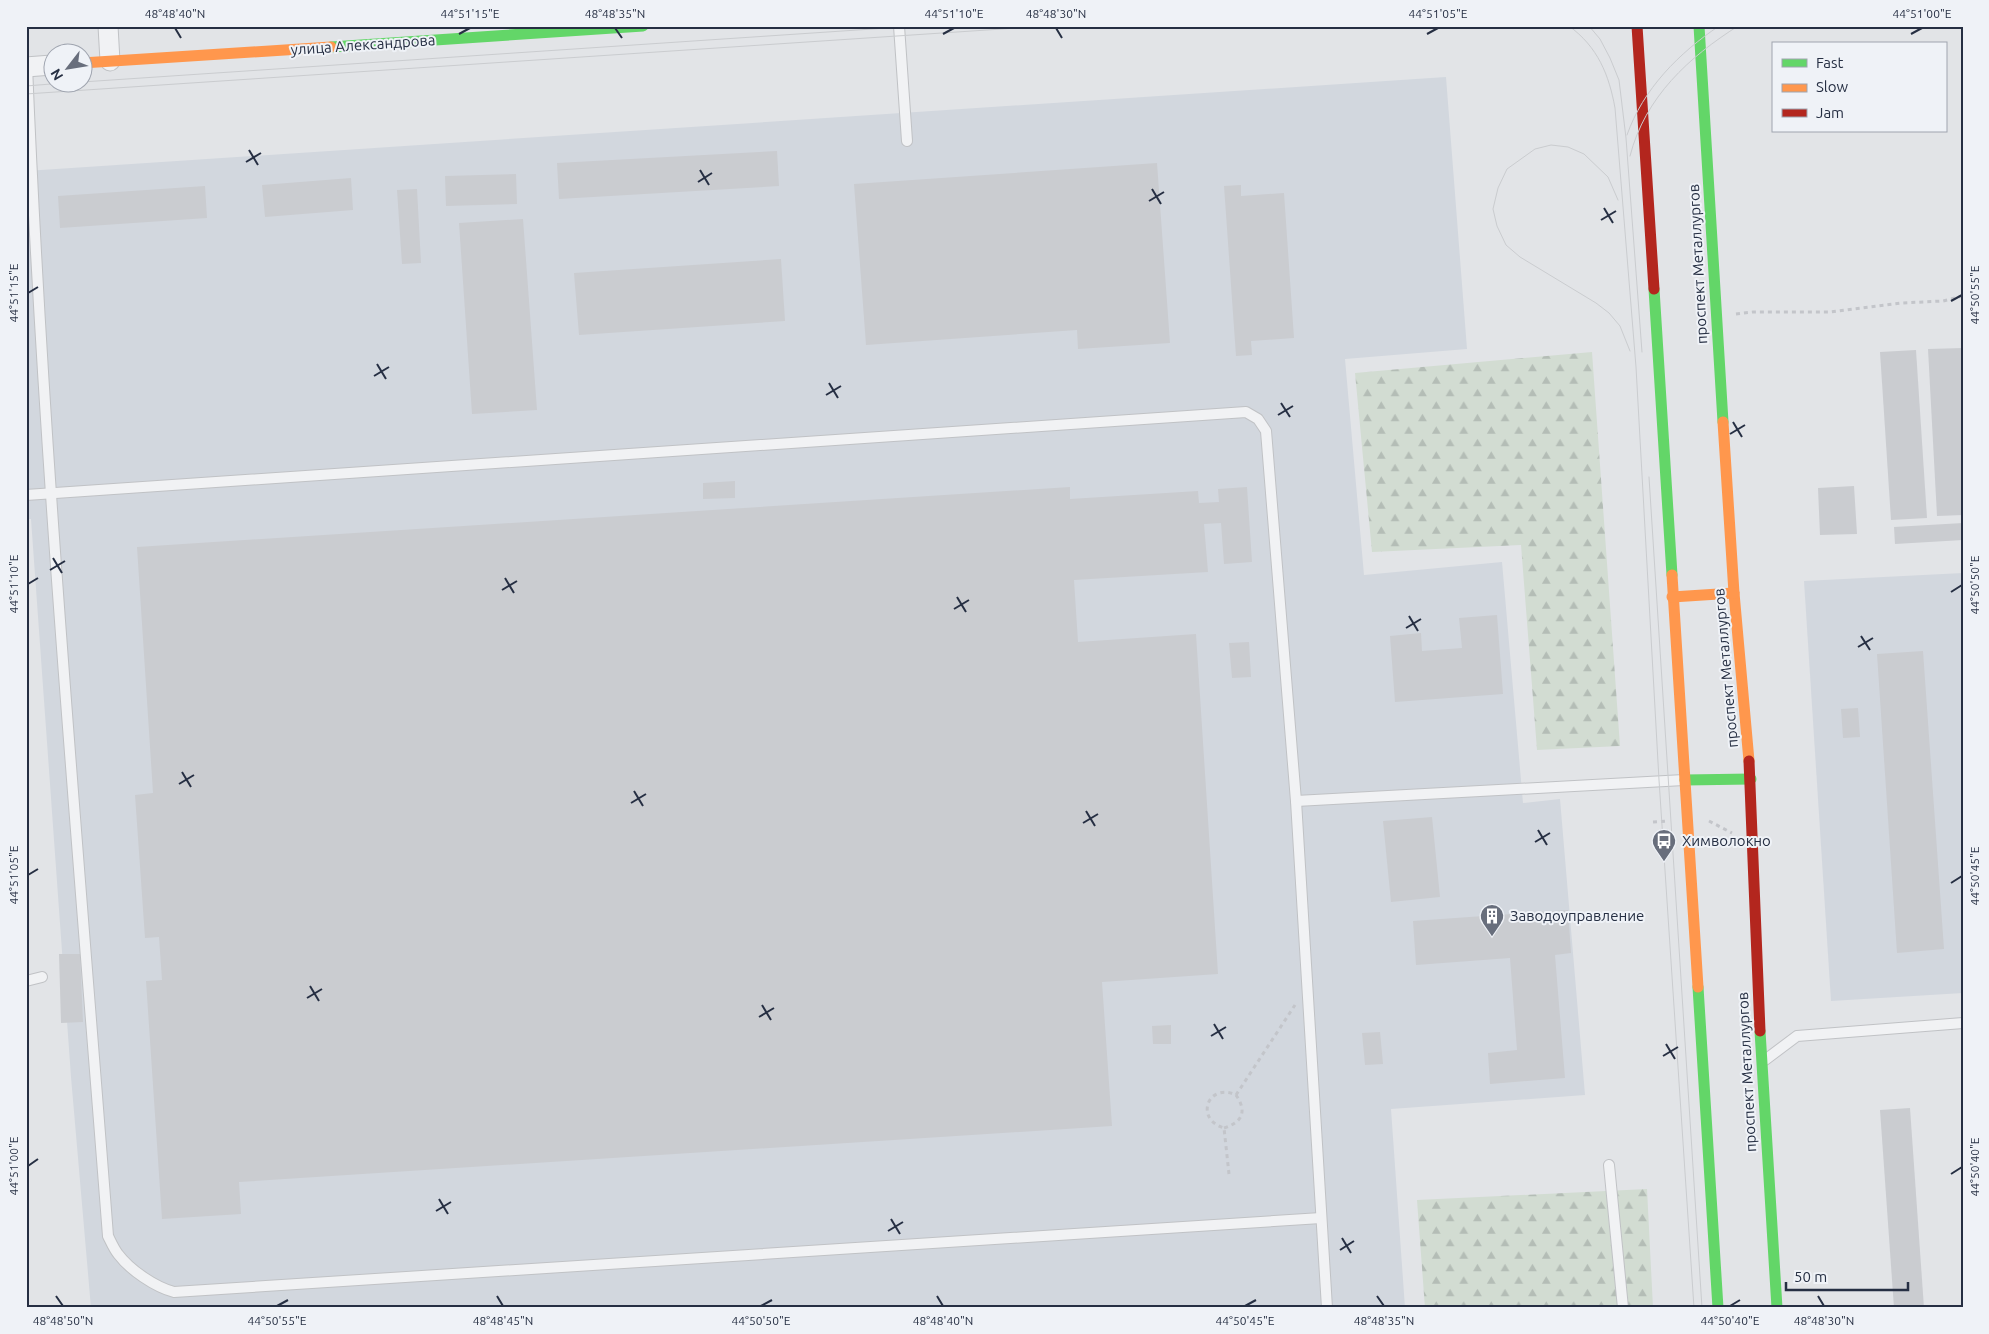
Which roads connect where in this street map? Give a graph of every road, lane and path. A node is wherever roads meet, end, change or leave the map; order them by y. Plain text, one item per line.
1 (108, 26) edge
2 (643, 26) edge
3 (898, 26) edge
4 (1637, 26) edge
5 (1699, 26) edge
6 (110, 61) junction
7 (92, 62) edge
8 (42, 65) edge
9 (27, 66) edge
10 (906, 141) dead end
11 (1963, 296) edge
12 (1716, 318) junction
13 (51, 493) junction
14 (26, 496) edge
15 (1734, 593) junction
16 (1672, 597) junction
17 (1751, 778) junction
18 (1684, 780) junction
19 (1296, 801) junction
20 (1701, 817) dead end
21 (1736, 834) dead end
22 (42, 977) dead end
23 (26, 981) edge
24 (1308, 986) junction
25 (1963, 1023) edge
26 (1761, 1064) junction
27 (1236, 1095) junction
28 (1224, 1128) junction
29 (1609, 1165) dead end
30 (1229, 1174) dead end
31 (1321, 1218) junction
32 (1327, 1308) edge
33 (1623, 1308) edge
34 (1718, 1308) edge
35 (1777, 1308) edge

1 - 6 street
2 - 6 street, улица Александрова
3 - 10 lane
4 - 16 street
5 - 12 street, проспект Металлургов
6 - 7 street, улица Александрова
8 - 9 street
9 - 13 lane
11 - 12 path
12 - 15 street, проспект Металлургов
13 - 14 lane
13 - 19 lane
13 - 31 lane
15 - 16 street
15 - 17 street, проспект Металлургов
16 - 18 street
17 - 18 street
17 - 26 street, проспект Металлургов
18 - 19 lane
18 - 34 street
19 - 24 lane
20 - 21 path
22 - 23 lane
24 - 27 path
24 - 31 lane
25 - 26 lane
26 - 35 street, проспект Металлургов
27 - 28 path
27 - 28 path
28 - 30 path
29 - 33 lane
31 - 32 lane

